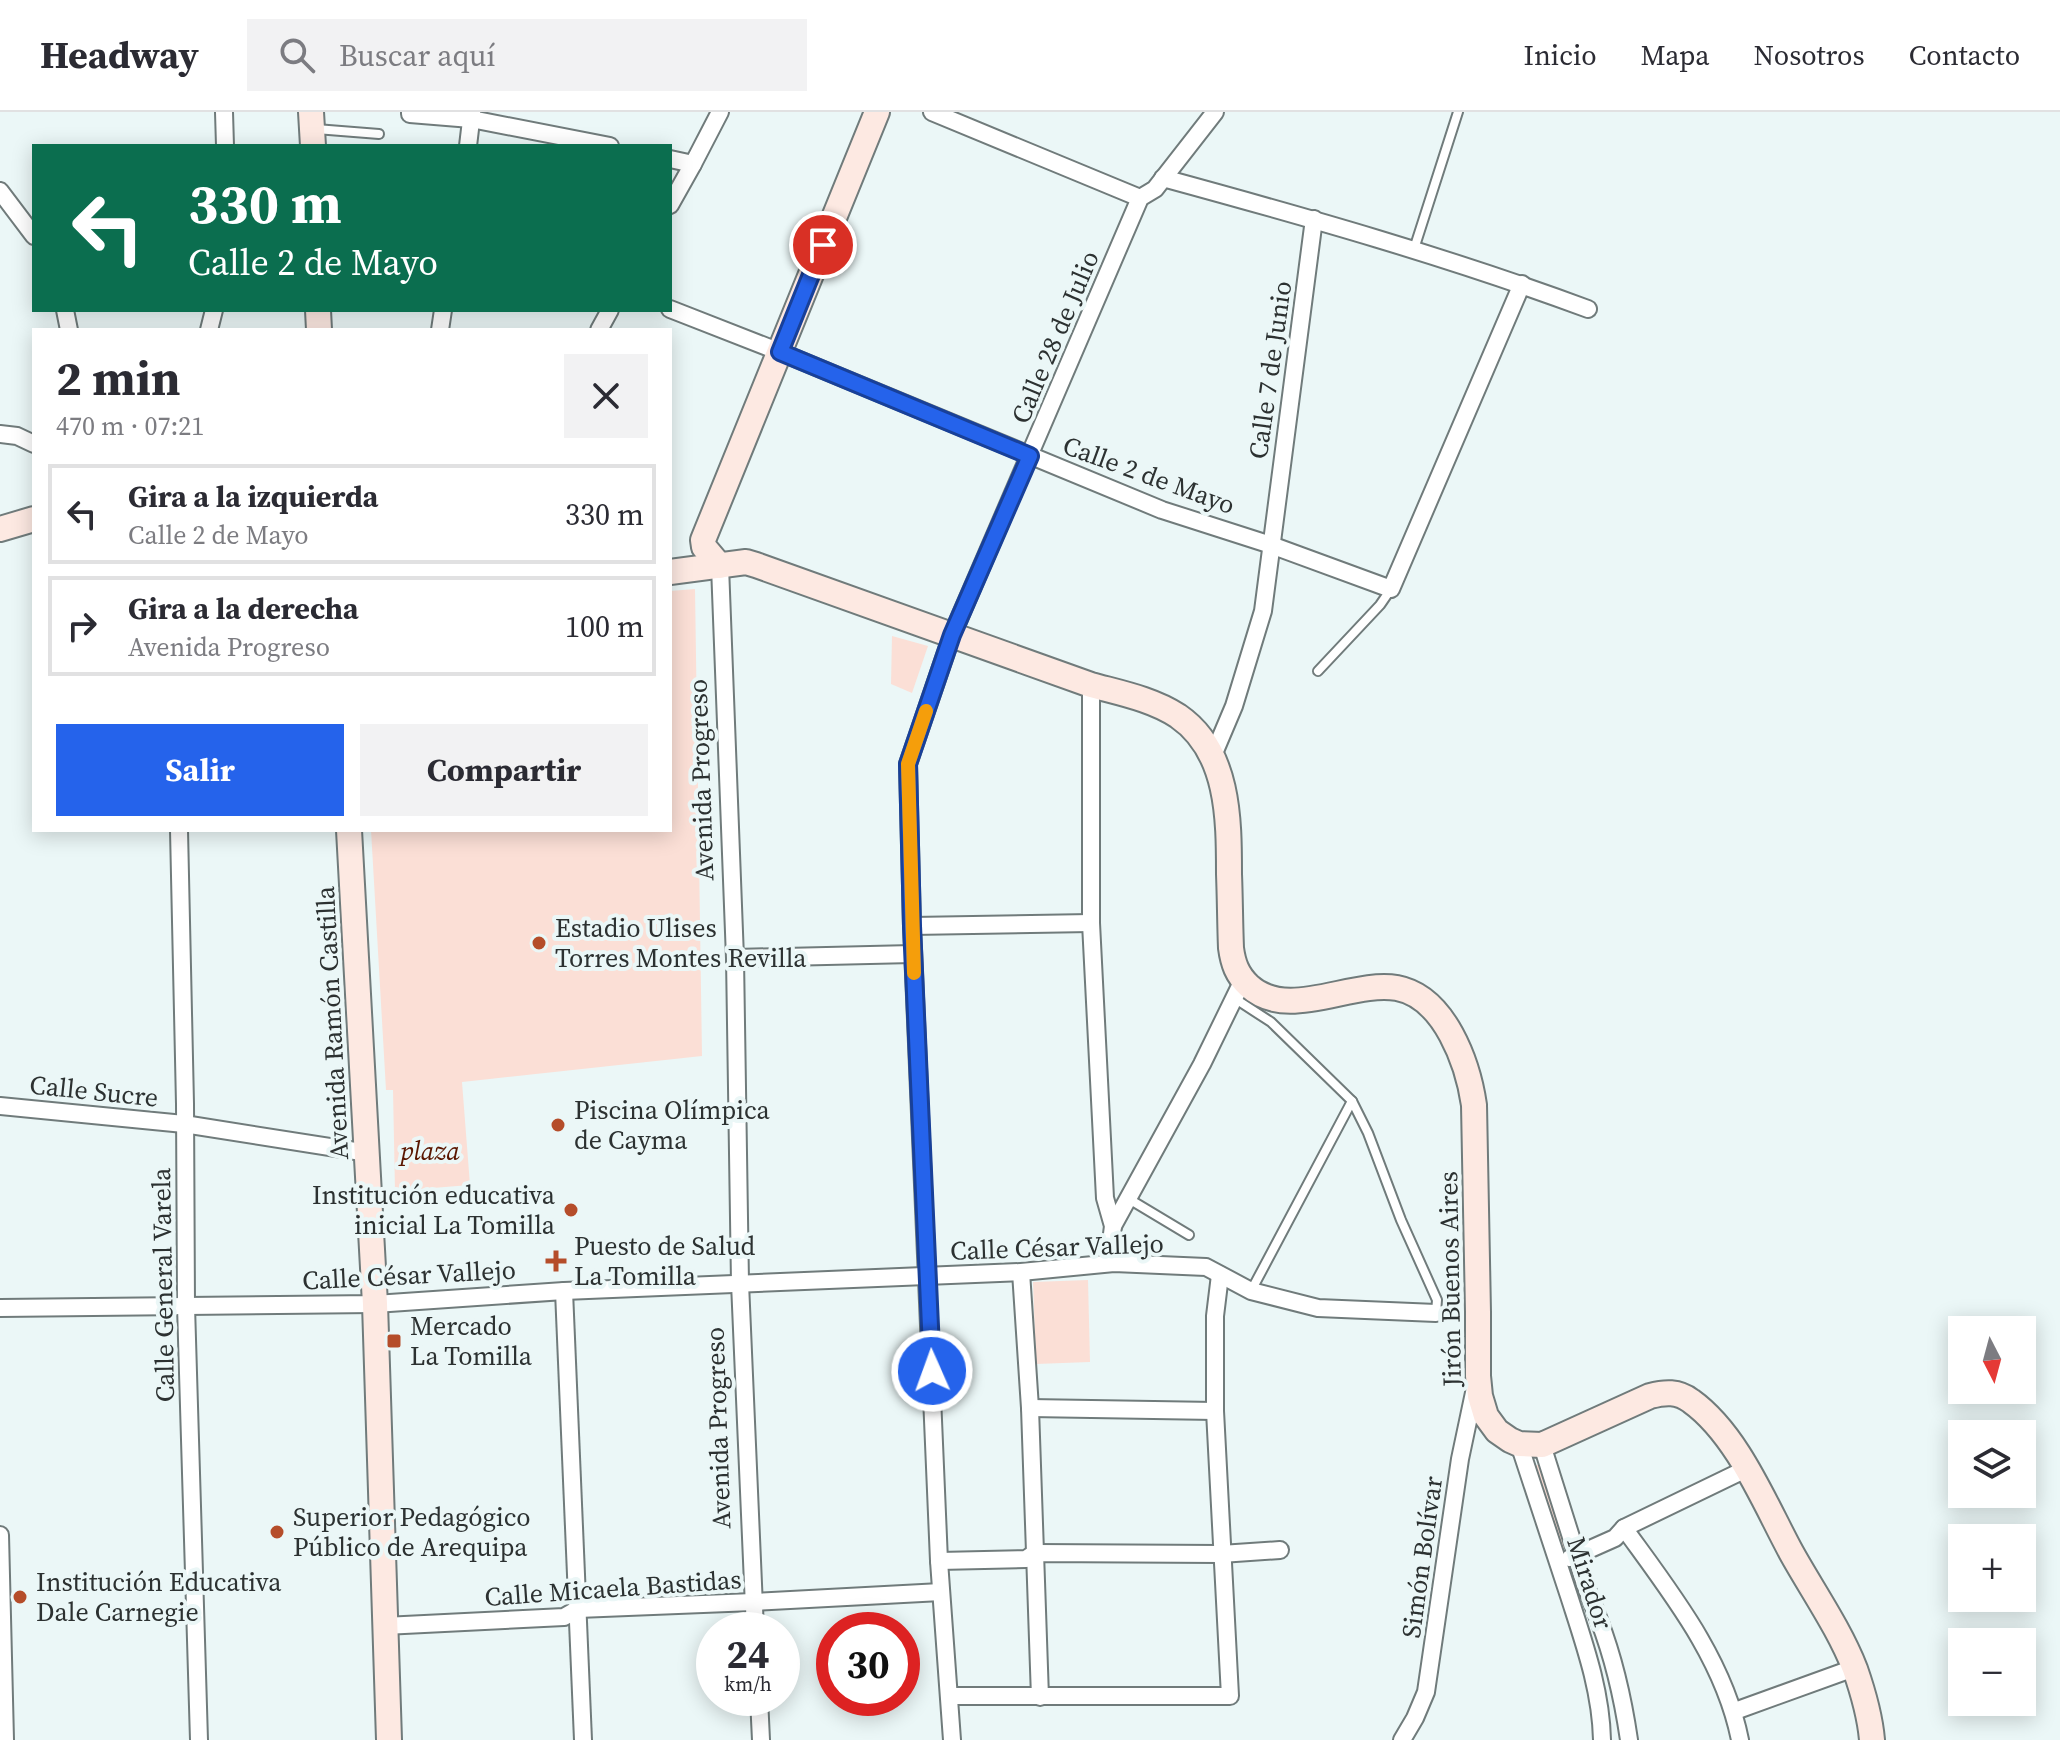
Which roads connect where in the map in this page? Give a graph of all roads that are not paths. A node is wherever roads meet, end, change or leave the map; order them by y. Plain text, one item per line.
1 (224, 112) edge
2 (410, 112) edge
3 (720, 112) edge
4 (877, 112) edge
5 (932, 112) edge
6 (1215, 112) edge
7 (1458, 112) edge
8 (472, 116) edge
9 (312, 129) edge
10 (379, 134) dead end
11 (225, 144) edge
12 (468, 144) edge
13 (601, 144) edge
14 (672, 159) edge
15 (693, 164) junction
16 (1163, 178) junction
17 (0, 191) edge
18 (1140, 198) junction
19 (672, 201) edge
20 (1314, 219) junction
21 (32, 233) edge
22 (1414, 249) junction
23 (1522, 284) junction
24 (1588, 309) dead end
25 (672, 310) edge
26 (780, 352) junction
27 (0, 434) edge
28 (32, 443) edge
29 (1030, 456) junction
30 (32, 520) edge
31 (0, 529) edge
32 (1271, 545) junction
33 (720, 566) junction
34 (672, 572) edge
35 (1391, 589) junction
36 (952, 635) junction
37 (1318, 671) dead end
38 (1091, 685) junction
39 (1212, 758) junction
40 (179, 832) edge
41 (349, 832) edge
42 (1091, 923) junction
43 (912, 926) junction
44 (913, 954) junction
45 (735, 958) junction
46 (1239, 989) junction
47 (1352, 1101) junction
48 (0, 1106) edge
49 (184, 1124) junction
50 (368, 1153) junction
51 (1128, 1198) junction
52 (1113, 1226) junction
53 (1189, 1235) dead end
54 (1114, 1263) junction
55 (1021, 1272) junction
56 (1220, 1275) junction
57 (928, 1277) junction
58 (740, 1283) junction
59 (564, 1291) junction
60 (1251, 1291) junction
61 (375, 1304) junction
62 (186, 1306) junction
63 (0, 1308) edge
64 (1436, 1313) joint
65 (1478, 1376) junction
66 (1030, 1408) junction
67 (1215, 1411) junction
68 (1530, 1444) junction
69 (1746, 1469) junction
70 (1624, 1528) junction
71 (0, 1535) edge
72 (1280, 1550) dead end
73 (1035, 1553) junction
74 (1221, 1554) junction
75 (1577, 1556) junction
76 (939, 1561) junction
77 (1558, 1562) junction
78 (941, 1592) junction
79 (753, 1602) junction
80 (578, 1609) junction
81 (754, 1612) edge
82 (384, 1626) junction
83 (1854, 1668) junction
84 (949, 1696) junction
85 (1040, 1697) junction
86 (1735, 1711) junction
87 (760, 1716) edge
88 (5, 1740) edge
89 (199, 1740) edge
90 (389, 1740) edge
91 (583, 1740) edge
92 (761, 1740) edge
93 (952, 1740) edge
94 (1402, 1740) edge
95 (1602, 1740) edge
96 (1629, 1740) edge
97 (1740, 1740) edge
98 (1872, 1740) edge

1 - 11 street
2 - 8 street
3 - 15 street
4 - 26 street, Avenida Progreso
5 - 18 street
6 - 16 street, Calle 28 de Julio
7 - 22 lane
8 - 12 street
8 - 13 street
9 - 10 lane
14 - 15 street
15 - 19 street
16 - 18 street, Calle 28 de Julio
16 - 20 street
17 - 21 street
18 - 29 street, Calle 28 de Julio
20 - 22 street
20 - 32 street, Calle 7 de Junio
22 - 23 street
23 - 24 street
23 - 35 street
25 - 26 street, Calle 2 de Mayo
26 - 29 street, Calle 2 de Mayo
26 - 33 street, Avenida Progreso
27 - 28 street
29 - 32 street, Calle 2 de Mayo
29 - 36 street, Calle 28 de Julio
30 - 31 street
32 - 35 street, Calle 2 de Mayo
32 - 39 street, Calle 7 de Junio
33 - 34 street
33 - 36 street
33 - 45 street, Avenida Progreso
35 - 37 lane
36 - 38 street
36 - 43 street, Calle 28 de Julio
38 - 39 street
38 - 42 street
39 - 46 street
40 - 49 street, Calle General Varela
41 - 50 street, Avenida Ramón Castilla
42 - 43 street
42 - 52 street
43 - 44 street, Calle 28 de Julio
44 - 45 street
44 - 57 street, Calle 28 de Julio
45 - 58 street, Avenida Progreso
46 - 47 lane
46 - 51 street
46 - 65 street, Jirón Buenos Aires
47 - 60 lane
47 - 64 lane
48 - 49 street, Calle Sucre
49 - 50 street, Calle Sucre
49 - 62 street, Calle General Varela
50 - 61 street, Avenida Ramón Castilla
51 - 52 street
51 - 53 lane
52 - 54 street
54 - 55 street, Calle César Vallejo
54 - 56 street, Calle César Vallejo
55 - 57 street, Calle César Vallejo
55 - 66 street
56 - 60 street, Calle César Vallejo
56 - 67 street
57 - 58 street, Calle César Vallejo
57 - 76 street, Calle 28 de Julio
58 - 59 street, Calle César Vallejo
58 - 79 street, Avenida Progreso
59 - 61 street, Calle César Vallejo
59 - 80 street
60 - 64 street, Calle César Vallejo
61 - 62 street, Calle César Vallejo
61 - 82 street, Avenida Ramón Castilla
62 - 63 street, Calle César Vallejo
62 - 89 street, Calle General Varela
65 - 68 street, Jirón Buenos Aires
65 - 94 street, Simón Bolívar
66 - 67 street
66 - 73 street
67 - 74 street
68 - 69 street
68 - 75 street, Mirador
68 - 77 street, Mirador
69 - 70 street
69 - 83 street
70 - 75 street
70 - 86 street
71 - 88 street
72 - 74 street
73 - 74 street
73 - 76 street
73 - 85 street
74 - 85 street
75 - 77 street
75 - 96 street, Mirador
76 - 78 street, Calle 28 de Julio
77 - 95 street, Mirador
78 - 79 street, Calle Micaela Bastidas
78 - 84 street, Calle 28 de Julio
79 - 80 street, Calle Micaela Bastidas
79 - 81 street, Avenida Progreso
80 - 82 street, Calle Micaela Bastidas
80 - 91 street
82 - 90 street, Avenida Ramón Castilla
83 - 86 street
83 - 98 street
84 - 85 street
84 - 93 street, Calle 28 de Julio
86 - 97 street
87 - 92 street

